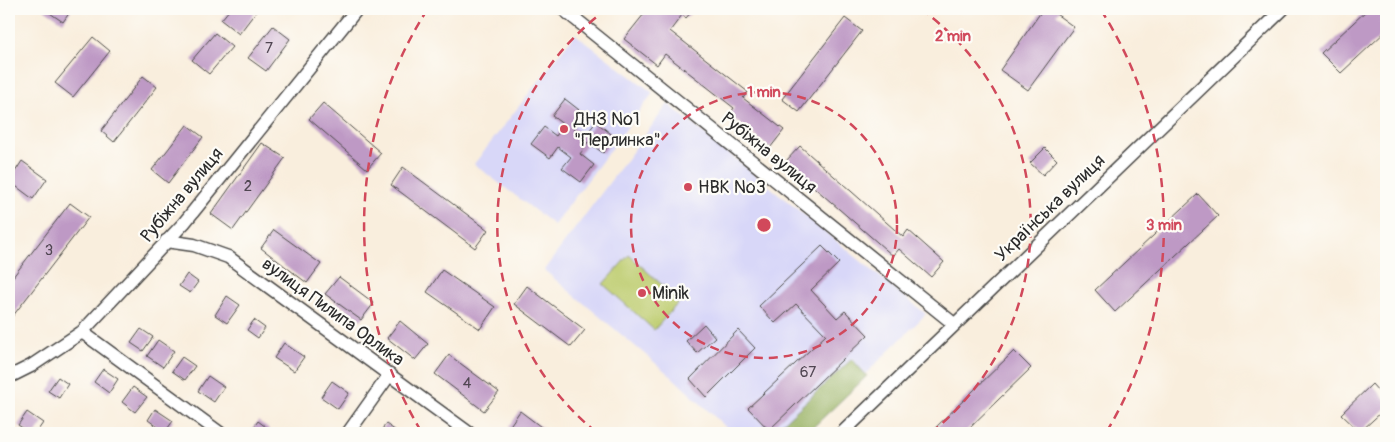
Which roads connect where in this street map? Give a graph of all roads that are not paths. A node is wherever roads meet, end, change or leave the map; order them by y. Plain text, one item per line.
1 (357, 9) edge
2 (563, 9) edge
3 (1283, 9) edge
4 (166, 241) junction
5 (954, 324) junction
6 (82, 332) junction
7 (390, 374) junction
8 (9, 377) edge
9 (220, 433) edge
10 (348, 433) edge
11 (469, 433) edge
12 (842, 433) edge

1 - 4 street, Рубіжна вулиця
2 - 5 street, Рубіжна вулиця
3 - 5 street, Українська вулиця
4 - 6 street, Рубіжна вулиця
4 - 7 street, вулиця Пилипа Орлика
5 - 12 street, Українська вулиця
6 - 8 street, Рубіжна вулиця
6 - 9 street
7 - 10 street
7 - 11 street, вулиця Пилипа Орлика

